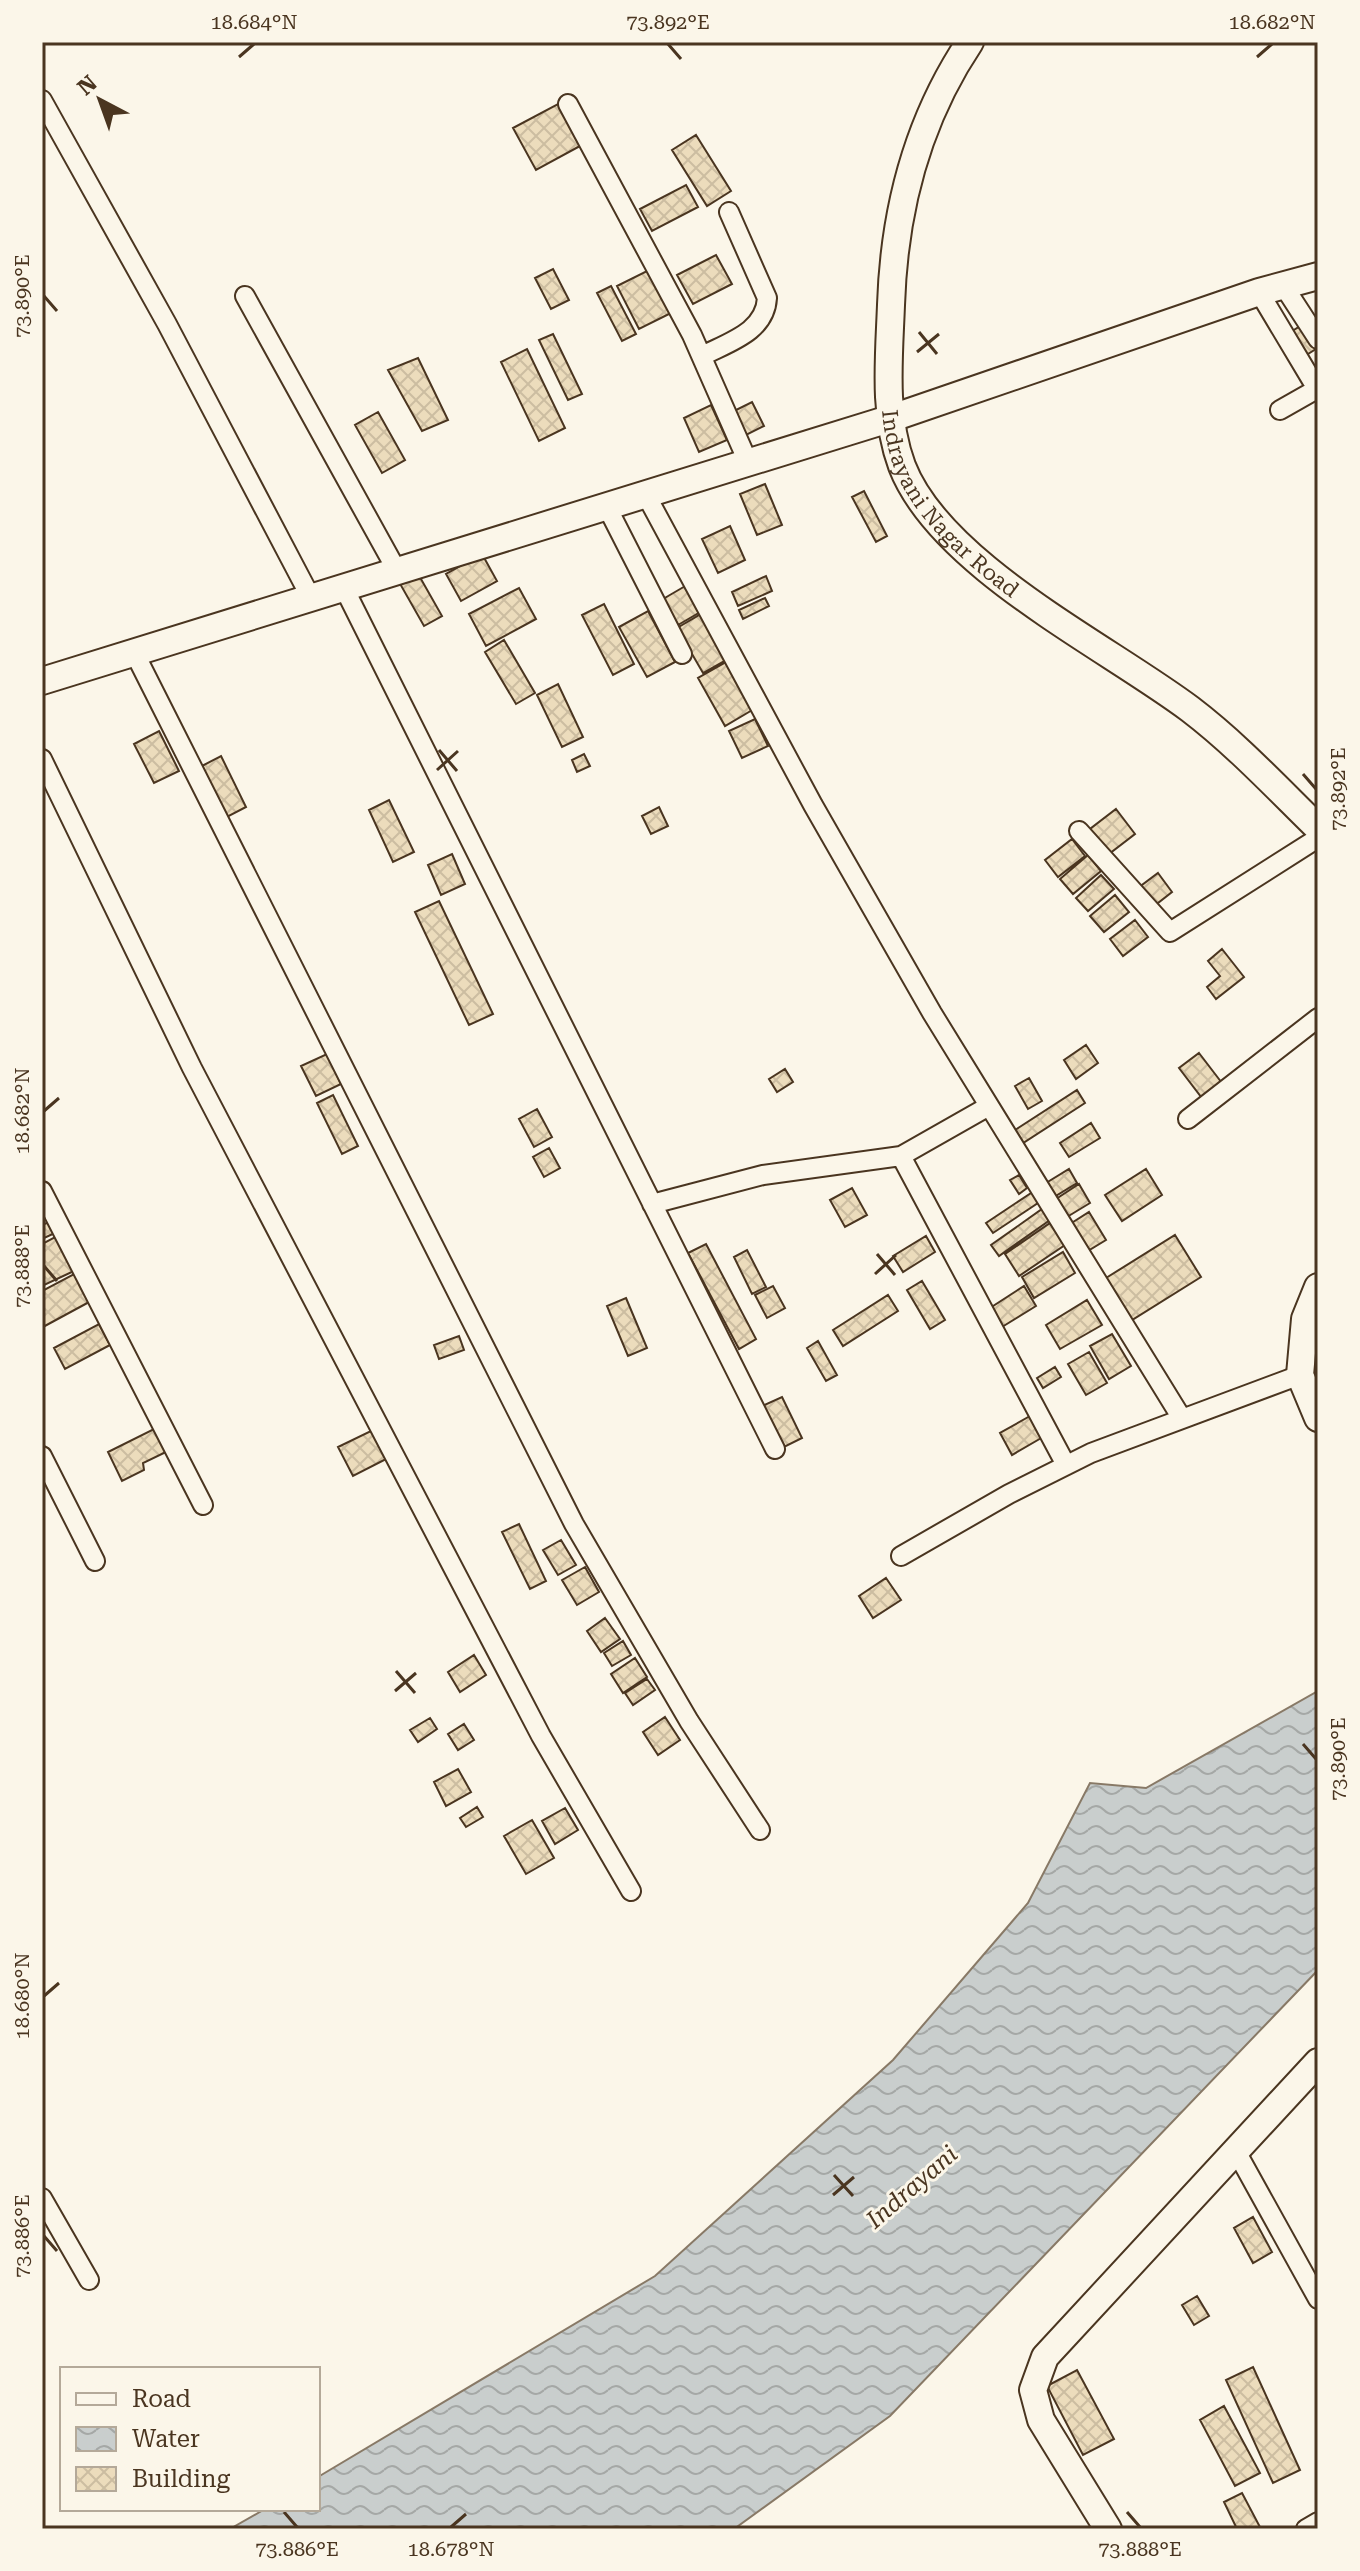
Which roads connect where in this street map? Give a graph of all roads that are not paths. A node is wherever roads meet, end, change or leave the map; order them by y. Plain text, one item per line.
1 (970, 42) edge
2 (42, 100) edge
3 (568, 104) dead end
4 (729, 212) dead end
5 (1318, 276) edge
6 (1271, 289) junction
7 (245, 296) dead end
8 (1318, 339) edge
9 (702, 356) junction
10 (1280, 410) dead end
11 (889, 419) junction
12 (748, 462) junction
13 (645, 493) junction
14 (606, 505) junction
15 (396, 569) junction
16 (343, 586) junction
17 (310, 596) junction
18 (134, 652) junction
19 (682, 654) dead end
20 (42, 681) edge
21 (42, 759) edge
22 (1318, 828) edge
23 (1079, 831) dead end
24 (1318, 838) edge
25 (1318, 1018) edge
26 (989, 1106) junction
27 (1188, 1119) dead end
28 (901, 1156) junction
29 (42, 1191) edge
30 (652, 1204) junction
31 (1318, 1287) edge
32 (1300, 1375) junction
33 (1181, 1417) junction
34 (1318, 1418) edge
35 (775, 1449) dead end
36 (42, 1456) edge
37 (1066, 1465) junction
38 (203, 1505) dead end
39 (901, 1556) dead end
40 (95, 1561) dead end
41 (760, 1830) dead end
42 (631, 1891) dead end
43 (1318, 2062) edge
44 (1236, 2151) junction
45 (42, 2198) edge
46 (89, 2280) dead end
47 (1318, 2299) edge
48 (1318, 2522) edge
49 (1108, 2529) edge
50 (1306, 2529) edge

1 - 11 street, Indrayani Nagar Road
2 - 17 street
3 - 9 street
4 - 9 street
5 - 6 street
6 - 8 street
6 - 10 street
6 - 11 street
7 - 15 street
9 - 12 street
11 - 12 street
11 - 22 street, Indrayani Nagar Road
12 - 13 street
13 - 14 street
13 - 26 street
14 - 15 street
14 - 19 street
15 - 16 street
16 - 17 street
16 - 30 street
17 - 18 street
18 - 20 street
18 - 41 street
21 - 42 street
23 - 24 street
25 - 27 street
26 - 28 street
26 - 33 street
28 - 30 street
28 - 37 street
29 - 38 street
30 - 35 street
31 - 32 street
32 - 33 street
32 - 34 street
33 - 37 street
36 - 40 street
37 - 39 street
43 - 44 street
44 - 47 street
44 - 49 street
45 - 46 street
48 - 50 street

